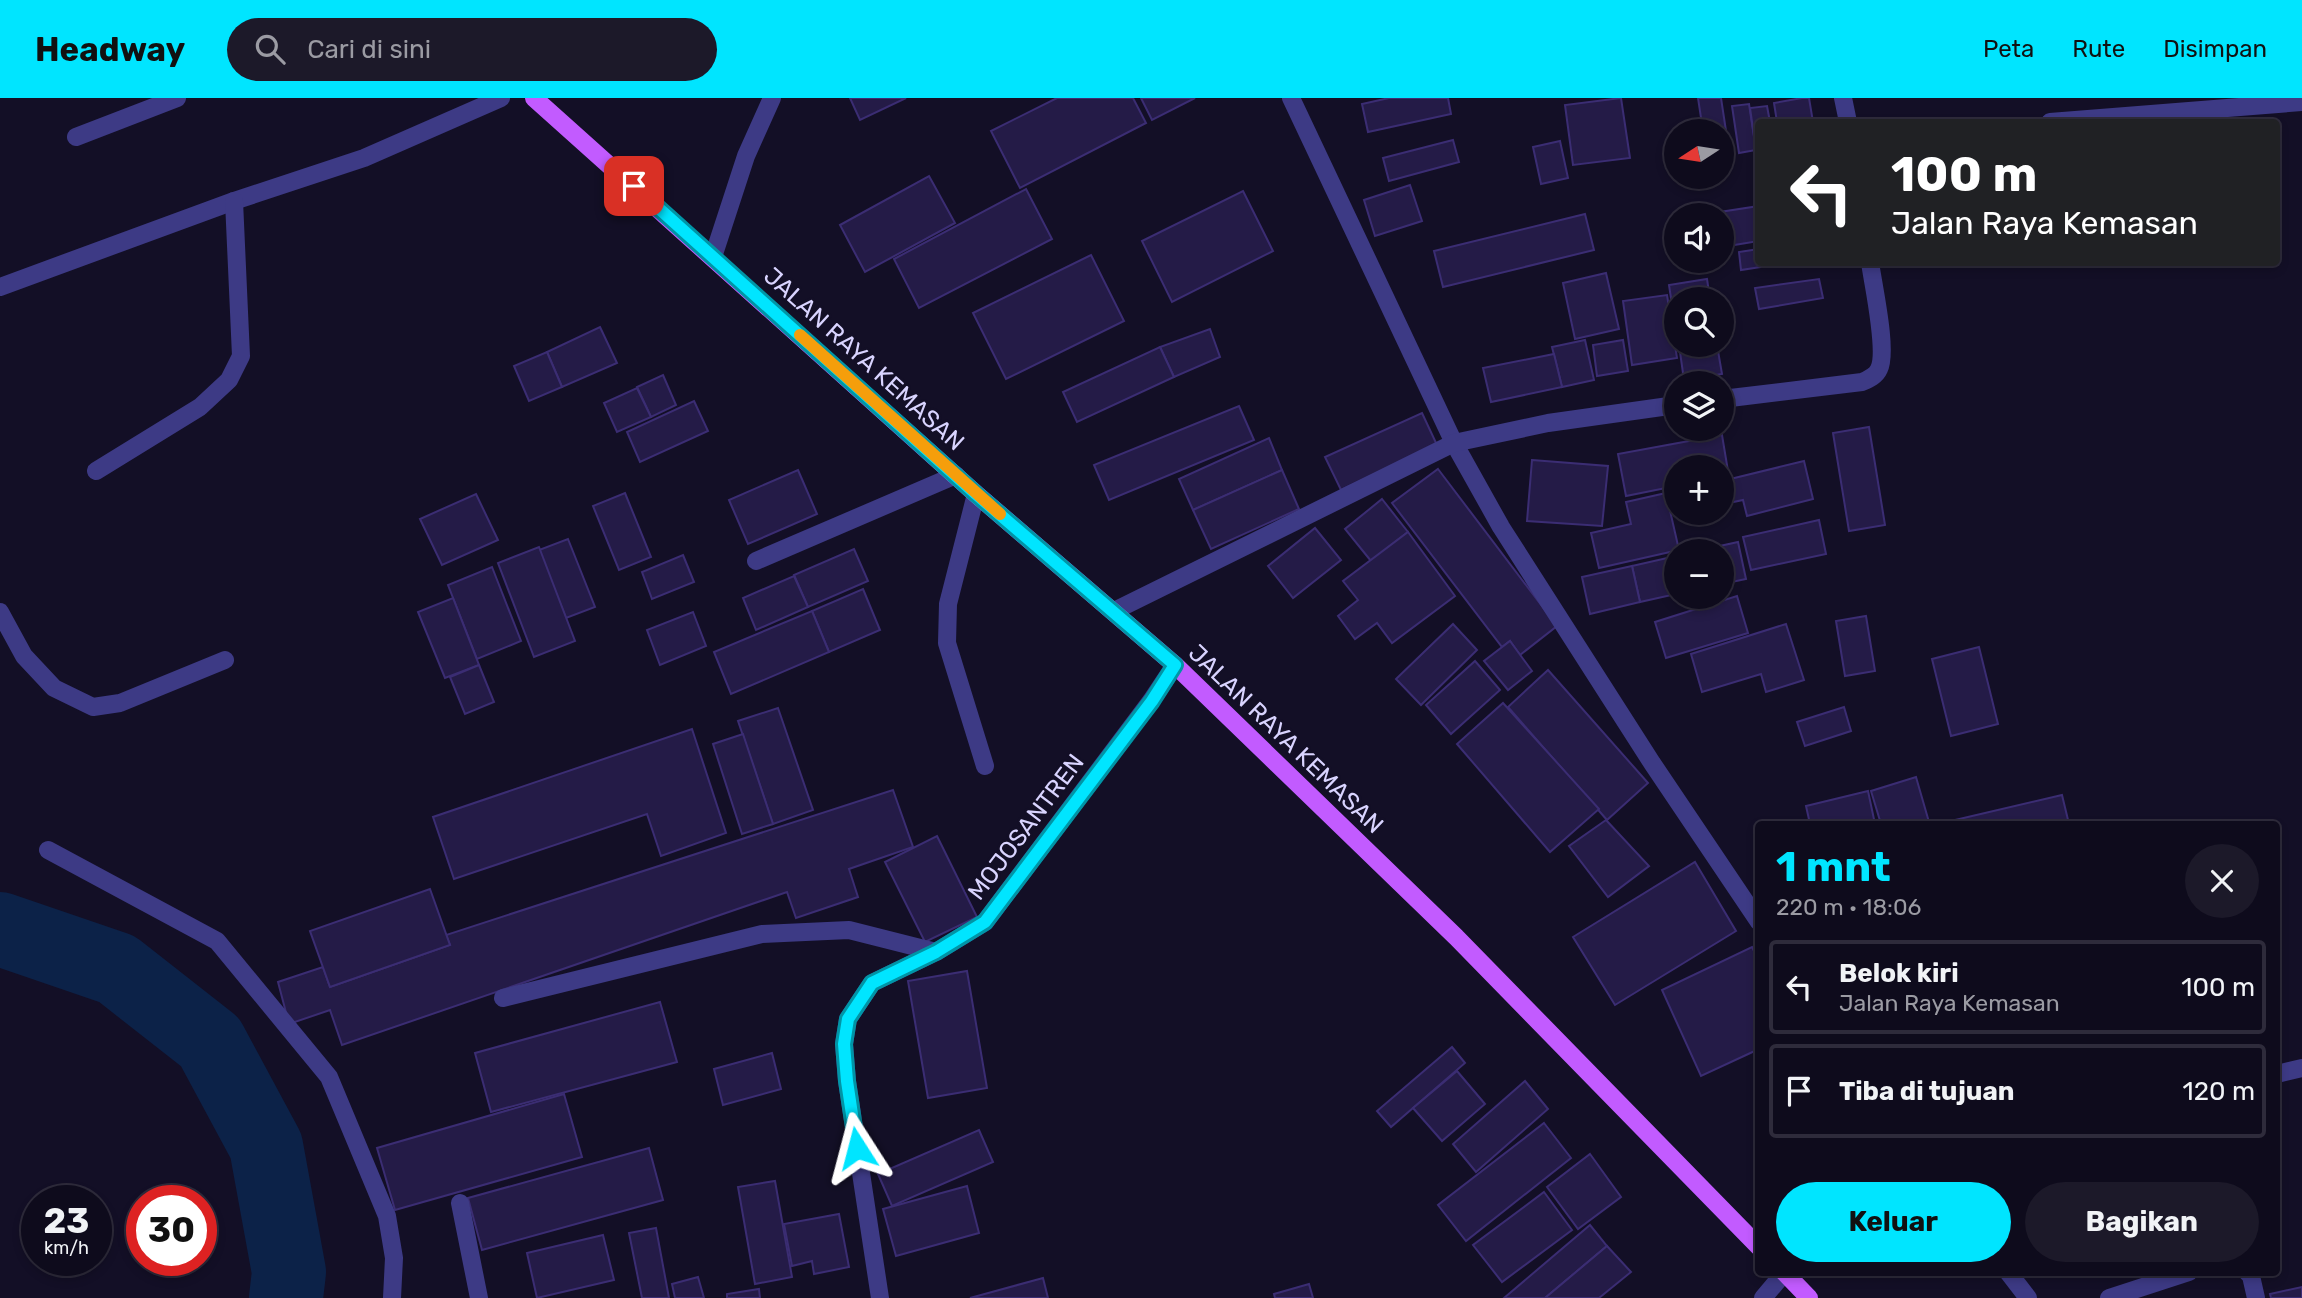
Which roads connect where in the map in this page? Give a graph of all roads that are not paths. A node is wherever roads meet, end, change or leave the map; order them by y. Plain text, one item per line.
1 (177, 98) edge
2 (501, 98) edge
3 (534, 98) edge
4 (772, 98) edge
5 (1291, 98) edge
6 (1843, 98) edge
7 (2302, 102) edge
8 (1847, 119) edge
9 (2088, 119) edge
10 (76, 137) dead end
11 (234, 201) junction
12 (713, 257) junction
13 (1871, 266) edge
14 (0, 287) edge
15 (1734, 398) edge
16 (1664, 407) edge
17 (1454, 443) junction
18 (96, 471) dead end
19 (956, 475) junction
20 (976, 494) junction
21 (756, 561) dead end
22 (1114, 611) junction
23 (0, 612) edge
24 (225, 660) dead end
25 (1175, 665) junction
26 (985, 766) dead end
27 (48, 850) dead end
28 (1755, 916) edge
29 (936, 952) junction
30 (503, 998) dead end
31 (2302, 1068) edge
32 (2280, 1073) edge
33 (460, 1203) dead end
34 (1755, 1243) edge
35 (1781, 1276) edge
36 (1788, 1276) edge
37 (2011, 1276) edge
38 (2177, 1276) edge
39 (2251, 1276) edge
40 (393, 1298) edge
41 (479, 1298) edge
42 (880, 1298) edge
43 (1763, 1298) edge
44 (1809, 1298) edge
45 (2028, 1298) edge
46 (2109, 1298) edge
47 (2256, 1298) edge

1 - 10 street
2 - 11 street
3 - 12 main road, JALAN RAYA KEMASAN
4 - 12 street
5 - 17 street
6 - 8 street
7 - 9 street
11 - 14 street
11 - 18 street
12 - 19 main road, JALAN RAYA KEMASAN
13 - 15 street
16 - 17 street
17 - 22 street
17 - 28 street
19 - 20 main road, JALAN RAYA KEMASAN
19 - 21 street
20 - 22 main road, JALAN RAYA KEMASAN
20 - 26 street
22 - 25 main road, JALAN RAYA KEMASAN
23 - 24 street
25 - 29 street, MOJOSANTREN
25 - 34 main road, JALAN RAYA KEMASAN
27 - 40 street
29 - 30 street
29 - 42 street, MOJOSANTREN
31 - 32 street
33 - 41 street
35 - 43 street
36 - 44 main road
37 - 45 street
38 - 46 street
39 - 47 street

